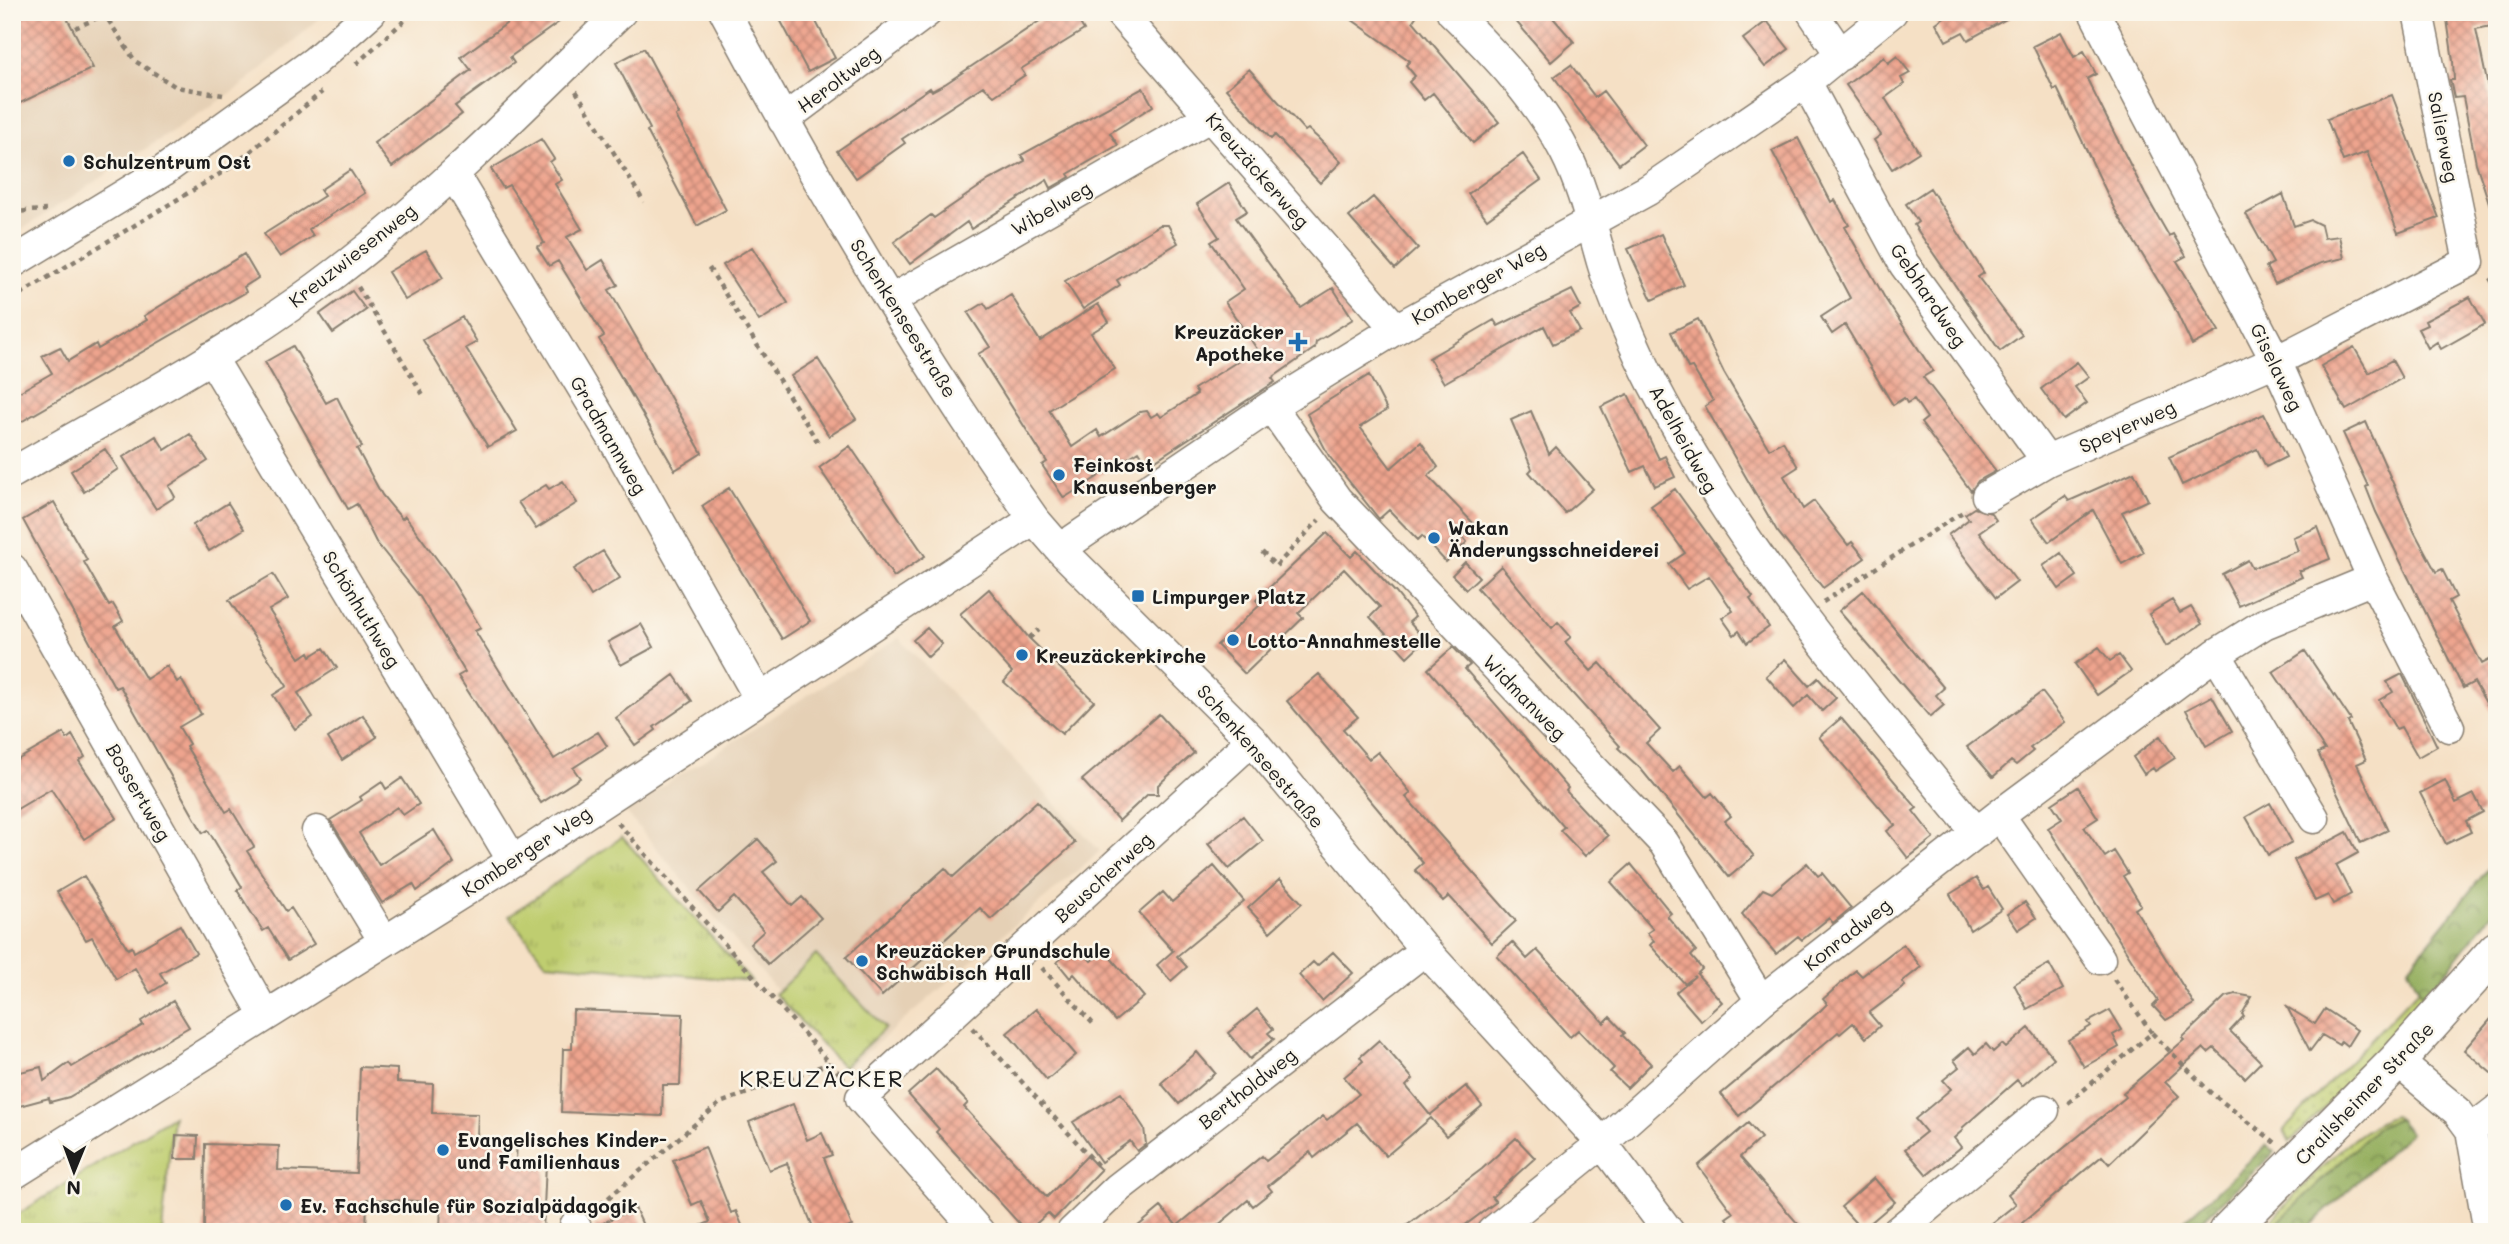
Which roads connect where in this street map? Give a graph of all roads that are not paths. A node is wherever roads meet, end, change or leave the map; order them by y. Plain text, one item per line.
1 (371, 12) edge
2 (621, 12) edge
3 (725, 12) edge
4 (927, 12) edge
5 (1119, 12) edge
6 (1452, 12) edge
7 (1812, 12) edge
8 (1892, 12) edge
9 (2094, 12) edge
10 (2418, 12) edge
11 (1841, 55) junction
12 (1806, 82) junction
13 (1211, 117) junction
14 (783, 120) junction
15 (454, 175) junction
16 (1592, 218) junction
17 (2469, 262) joint
18 (12, 263) edge
19 (891, 299) junction
20 (1396, 329) junction
21 (211, 357) junction
22 (2276, 361) junction
23 (1271, 405) junction
24 (2048, 461) junction
25 (12, 473) edge
26 (1987, 496) road end
27 (1034, 519) junction
28 (1060, 548) junction
29 (12, 569) edge
30 (2373, 579) junction
31 (2216, 654) junction
32 (759, 698) junction
33 (2449, 727) dead end
34 (1252, 740) junction
35 (2314, 818) dead end
36 (1988, 824) junction
37 (317, 831) dead end
38 (513, 861) junction
39 (384, 941) junction
40 (1426, 950) junction
41 (2497, 950) edge
42 (2100, 959) road end
43 (1761, 1001) junction
44 (265, 1015) junction
45 (2397, 1061) junction
46 (2044, 1110) road end
47 (2497, 1110) edge
48 (2471, 1130) junction
49 (1602, 1143) junction
50 (13, 1173) edge
51 (979, 1232) edge
52 (1072, 1232) edge
53 (1492, 1232) edge
54 (1669, 1232) edge
55 (1897, 1232) edge
56 (2227, 1232) edge
57 (2489, 1232) edge

1 - 18 street
2 - 15 street, Kreuzwiesenweg
3 - 14 street, Schenkenseestraße
4 - 14 street, Heroltweg
5 - 13 street, Kreuzäckerweg
6 - 16 street, Adelheidweg
7 - 11 street
8 - 11 street, Komberger Weg
9 - 22 street, Giselaweg
10 - 17 street, Salierweg
11 - 12 street, Komberger Weg
12 - 16 street, Komberger Weg
12 - 24 street, Gebhardweg
13 - 19 street, Wibelweg
13 - 20 street, Kreuzäckerweg
14 - 19 street, Schenkenseestraße
15 - 21 street, Kreuzwiesenweg
15 - 32 street, Gradmannweg
16 - 20 street, Komberger Weg
16 - 36 street, Adelheidweg
17 - 22 street, Speyerweg
19 - 27 street, Schenkenseestraße
20 - 23 street, Komberger Weg
21 - 25 street, Kreuzwiesenweg
21 - 38 street, Schönhuthweg
22 - 24 street, Speyerweg
22 - 30 street, Giselaweg
23 - 28 street, Komberger Weg
23 - 43 street, Widmanweg
24 - 26 street, Speyerweg
27 - 28 street, Schenkenseestraße
27 - 32 street, Komberger Weg
28 - 34 street, Schenkenseestraße
29 - 44 street, Bossertweg
30 - 31 street, Konradweg
30 - 33 street, Giselaweg
31 - 35 street
31 - 36 street, Konradweg
32 - 38 street, Komberger Weg
34 - 40 street, Schenkenseestraße
34 - 51 street, Beuscherweg
36 - 42 street, Adelheidweg
36 - 43 street, Konradweg
37 - 39 street
38 - 39 street, Komberger Weg
39 - 44 street, Komberger Weg
40 - 49 street, Schenkenseestraße
40 - 52 street, Bertholdweg
41 - 45 main road, Crailsheimer Straße
43 - 49 street, Konradweg
44 - 50 street, Komberger Weg
45 - 48 street
45 - 56 main road, Crailsheimer Straße
46 - 55 street
47 - 48 street
48 - 57 street
49 - 53 street, Konradweg
49 - 54 street, Schenkenseestraße

